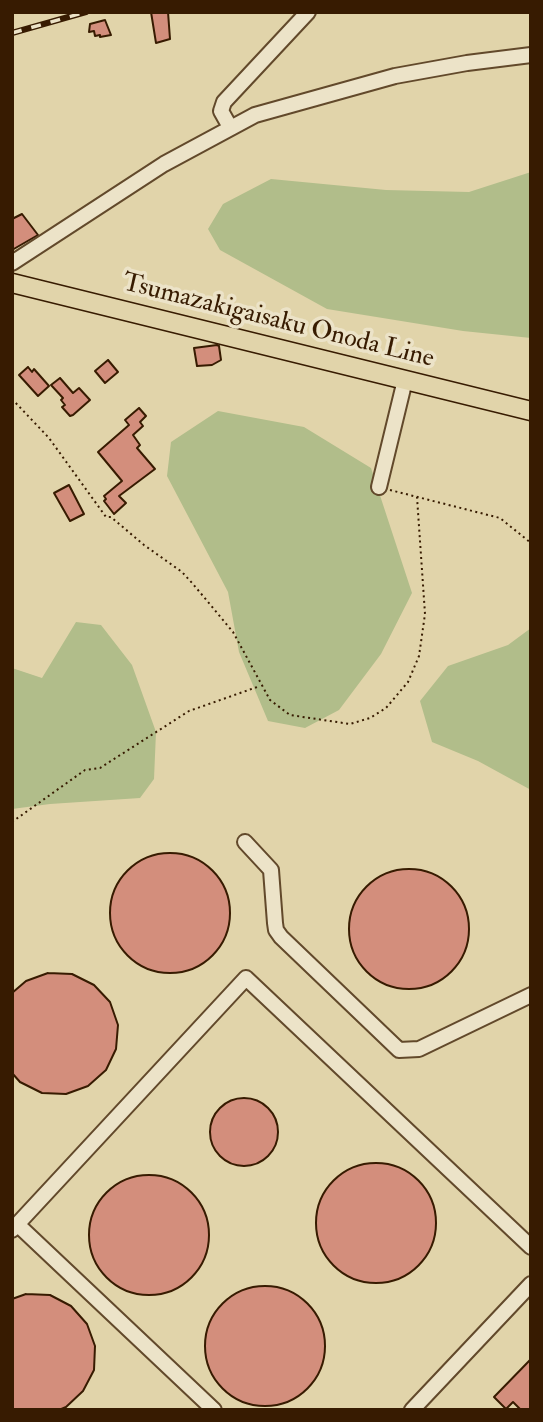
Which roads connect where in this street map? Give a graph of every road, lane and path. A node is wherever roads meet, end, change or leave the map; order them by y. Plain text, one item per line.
1 (308, 12) edge
2 (531, 55) edge
3 (230, 127) junction
4 (12, 262) edge
5 (12, 283) edge
6 (404, 380) junction
7 (12, 399) edge
8 (531, 411) edge
9 (379, 487) joint
10 (417, 497) junction
11 (531, 543) edge
12 (261, 686) junction
13 (12, 822) edge
14 (245, 842) dead end
15 (531, 995) edge
16 (15, 1227) edge
17 (531, 1247) edge
18 (531, 1284) edge
19 (214, 1410) edge
20 (412, 1410) edge

1 - 3 street
2 - 3 street
3 - 4 street
5 - 6 main road, Tsumazakigaisaku Onoda Line
6 - 8 main road, Tsumazakigaisaku Onoda Line
6 - 9 street
7 - 12 path
9 - 10 path
10 - 11 path
10 - 12 path
12 - 13 path
14 - 15 street
16 - 17 street
16 - 19 street
18 - 20 street

